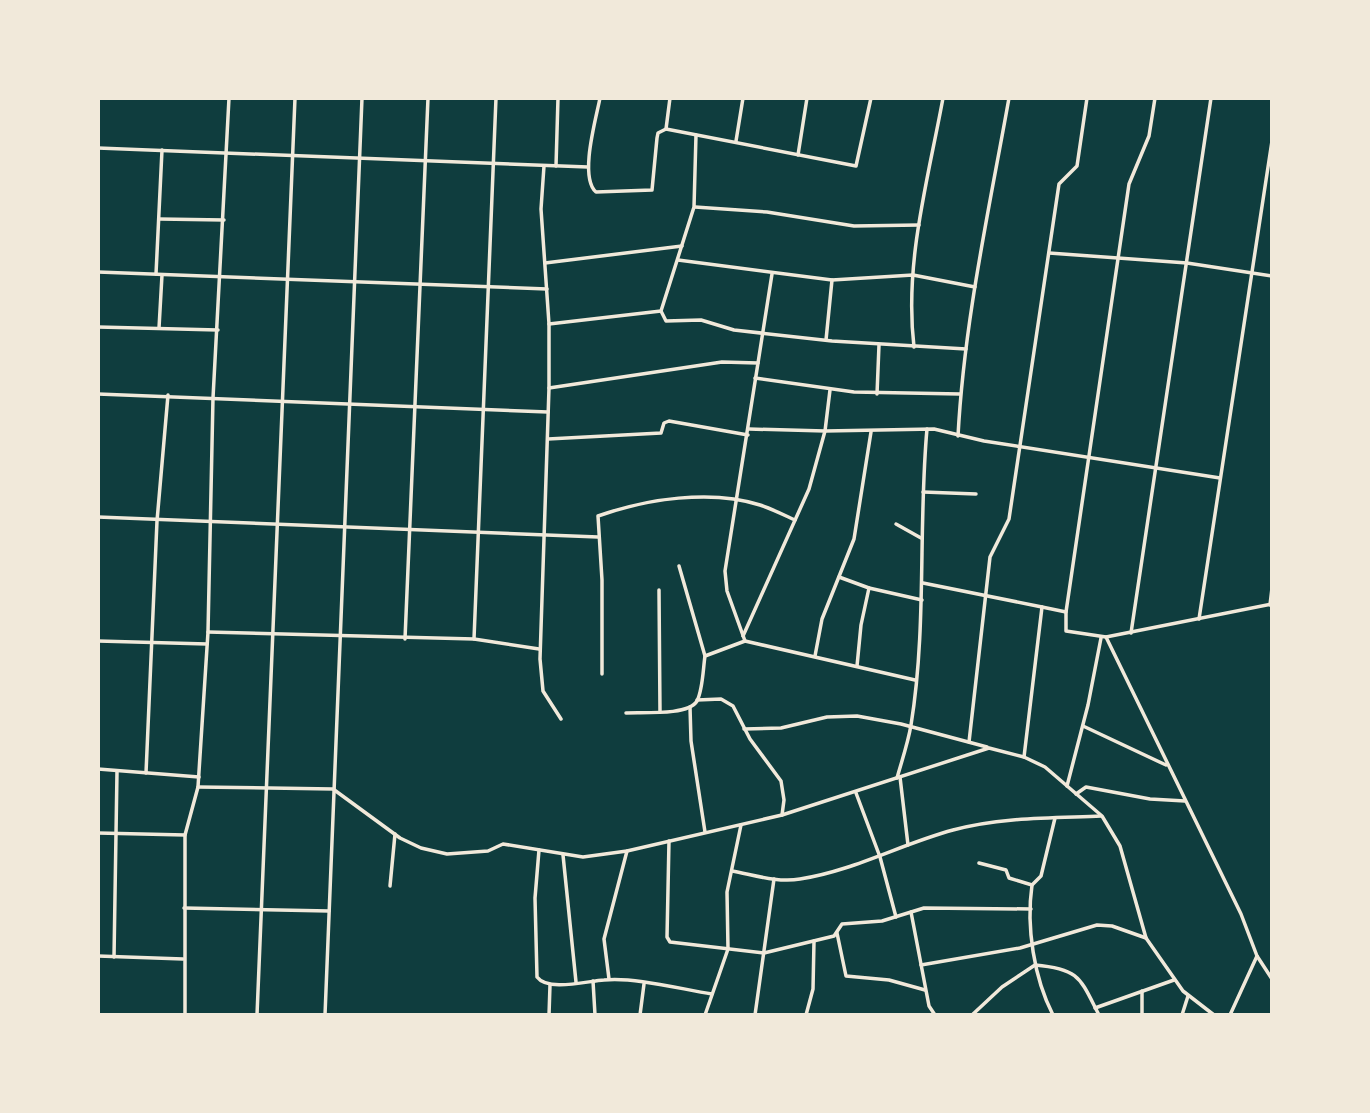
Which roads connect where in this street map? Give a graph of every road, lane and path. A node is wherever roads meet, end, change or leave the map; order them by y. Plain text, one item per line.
1 (229, 98) edge
2 (295, 98) edge
3 (362, 98) edge
4 (428, 98) edge
5 (496, 98) edge
6 (558, 98) edge
7 (600, 98) edge
8 (670, 98) edge
9 (743, 98) edge
10 (807, 98) edge
11 (871, 98) edge
12 (943, 98) edge
13 (1009, 98) edge
14 (1087, 98) edge
15 (1155, 98) edge
16 (1211, 98) edge
17 (666, 129) junction
18 (696, 135) junction
19 (1272, 141) edge
20 (736, 142) junction
21 (98, 148) edge
22 (162, 150) junction
23 (228, 154) junction
24 (798, 155) junction
25 (293, 158) junction
26 (359, 160) junction
27 (426, 162) junction
28 (493, 164) junction
29 (544, 166) junction
30 (556, 166) junction
31 (588, 167) junction
32 (694, 206) junction
33 (159, 219) junction
34 (224, 220) junction
35 (919, 225) junction
36 (682, 246) junction
37 (1049, 253) junction
38 (1118, 259) junction
39 (678, 260) junction
40 (545, 263) junction
41 (1186, 263) junction
42 (98, 272) edge
43 (1251, 272) junction
44 (772, 274) junction
45 (156, 275) junction
46 (162, 275) junction
47 (913, 275) junction
48 (221, 276) junction
49 (1272, 276) edge
50 (287, 279) junction
51 (832, 280) junction
52 (354, 282) junction
53 (420, 284) junction
54 (975, 287) junction
55 (488, 288) junction
56 (547, 289) junction
57 (661, 311) junction
58 (549, 324) junction
59 (98, 327) edge
60 (159, 328) junction
61 (218, 330) junction
62 (764, 333) junction
63 (826, 341) junction
64 (879, 345) junction
65 (914, 347) junction
66 (966, 349) junction
67 (758, 363) junction
68 (755, 378) junction
69 (549, 388) junction
70 (830, 390) junction
71 (98, 394) edge
72 (877, 394) junction
73 (960, 394) junction
74 (168, 395) junction
75 (213, 398) junction
76 (283, 401) junction
77 (349, 405) junction
78 (416, 407) junction
79 (482, 410) junction
80 (548, 412) junction
81 (928, 429) junction
82 (825, 431) junction
83 (749, 432) junction
84 (871, 432) junction
85 (958, 436) junction
86 (548, 439) junction
87 (1020, 447) junction
88 (1087, 457) junction
89 (1155, 468) junction
90 (1220, 478) junction
91 (923, 492) junction
92 (975, 494) dead end
93 (737, 500) junction
94 (98, 517) edge
95 (795, 520) junction
96 (157, 521) junction
97 (211, 523) junction
98 (896, 524) dead end
99 (279, 525) junction
100 (345, 527) junction
101 (409, 529) junction
102 (478, 533) junction
103 (544, 534) junction
104 (598, 537) junction
105 (922, 538) junction
106 (679, 566) dead end
107 (839, 577) junction
108 (923, 583) junction
109 (869, 588) junction
110 (1272, 588) edge
111 (659, 590) dead end
112 (985, 594) junction
113 (923, 600) junction
114 (1271, 605) edge
115 (1042, 607) junction
116 (1066, 612) junction
117 (1199, 619) junction
118 (208, 632) junction
119 (1132, 633) junction
120 (273, 634) junction
121 (340, 636) junction
122 (1104, 637) junction
123 (744, 638) junction
124 (405, 639) junction
125 (474, 639) junction
126 (98, 641) edge
127 (152, 643) junction
128 (207, 644) junction
129 (539, 649) junction
130 (705, 656) junction
131 (815, 656) junction
132 (857, 666) junction
133 (601, 674) dead end
134 (915, 680) junction
135 (697, 700) junction
136 (690, 707) junction
137 (660, 712) junction
138 (626, 713) dead end
139 (561, 719) dead end
140 (1083, 726) junction
141 (911, 727) junction
142 (744, 729) junction
143 (969, 742) junction
144 (989, 748) junction
145 (1024, 757) junction
146 (1168, 766) junction
147 (98, 769) edge
148 (117, 772) junction
149 (146, 773) junction
150 (199, 777) junction
151 (899, 778) junction
152 (1067, 786) junction
153 (198, 787) junction
154 (267, 787) junction
155 (333, 789) junction
156 (856, 792) junction
157 (1076, 794) junction
158 (1185, 801) junction
159 (782, 815) junction
160 (1102, 816) junction
161 (1055, 818) junction
162 (741, 825) junction
163 (705, 832) junction
164 (98, 833) edge
165 (115, 834) junction
166 (395, 834) junction
167 (185, 835) junction
168 (668, 841) junction
169 (908, 846) junction
170 (539, 850) junction
171 (627, 851) junction
172 (563, 855) junction
173 (880, 856) junction
174 (979, 863) dead end
175 (732, 871) junction
176 (774, 879) junction
177 (1032, 885) junction
178 (390, 886) dead end
179 (184, 908) junction
180 (263, 909) junction
181 (1031, 909) junction
182 (329, 911) junction
183 (911, 912) junction
184 (896, 918) junction
185 (837, 933) junction
186 (1146, 938) junction
187 (814, 941) junction
188 (1034, 945) junction
189 (728, 949) junction
190 (764, 953) junction
191 (98, 956) edge
192 (114, 957) junction
193 (1257, 957) junction
194 (183, 959) junction
195 (921, 965) junction
196 (1035, 965) junction
197 (609, 979) junction
198 (1272, 979) edge
199 (1174, 980) junction
200 (593, 981) junction
201 (576, 983) junction
202 (644, 984) junction
203 (550, 985) junction
204 (925, 990) junction
205 (1142, 991) junction
206 (712, 994) junction
207 (1188, 996) junction
208 (1095, 1008) junction
209 (185, 1015) edge
210 (257, 1015) edge
211 (325, 1015) edge
212 (548, 1015) edge
213 (595, 1015) edge
214 (640, 1015) edge
215 (705, 1015) edge
216 (755, 1015) edge
217 (806, 1015) edge
218 (934, 1015) edge
219 (972, 1015) edge
220 (1053, 1015) edge
221 (1099, 1015) edge
222 (1142, 1015) edge
223 (1182, 1015) edge
224 (1214, 1015) edge
225 (1230, 1015) edge

1 - 23 street
2 - 25 street
3 - 26 street
4 - 27 street
5 - 28 street
6 - 30 street
7 - 31 street
8 - 17 street
9 - 20 street
10 - 24 street
11 - 24 street
12 - 35 street
13 - 54 street
14 - 37 street
15 - 38 street
16 - 41 street
17 - 18 street
17 - 31 street
18 - 20 street
18 - 32 street
19 - 43 street
20 - 24 street
21 - 22 street
22 - 23 street
22 - 33 street
23 - 25 street
23 - 34 street
25 - 26 street
25 - 50 street
26 - 27 street
26 - 52 street
27 - 28 street
27 - 53 street
28 - 29 street
28 - 55 street
29 - 30 street
29 - 40 street
30 - 31 street
32 - 35 street
32 - 36 street
33 - 34 street
33 - 45 street
34 - 48 street
35 - 47 street
36 - 39 street
36 - 40 street
37 - 38 street
37 - 87 street
38 - 41 street
38 - 88 street
39 - 44 street
39 - 57 street
40 - 56 street
41 - 43 street
41 - 89 street
42 - 45 street
43 - 49 street
43 - 90 street
44 - 51 street
44 - 62 street
45 - 46 street
46 - 48 street
46 - 60 street
47 - 51 street
47 - 54 street
47 - 65 street
48 - 50 street
48 - 61 street
50 - 52 street
50 - 76 street
51 - 63 street
52 - 53 street
52 - 77 street
53 - 55 street
53 - 78 street
54 - 66 street
55 - 56 street
55 - 79 street
56 - 58 street
57 - 58 street
57 - 62 street
58 - 69 street
59 - 60 street
60 - 61 street
61 - 75 street
62 - 63 street
62 - 67 street
63 - 64 street
64 - 65 street
64 - 72 street
65 - 66 street
66 - 73 street
67 - 68 street
67 - 69 street
68 - 70 street
68 - 83 street
69 - 80 street
70 - 72 street
70 - 82 street
71 - 74 street
72 - 73 street
73 - 85 street
74 - 75 street
74 - 96 street
75 - 76 street
75 - 97 street
76 - 77 street
76 - 99 street
77 - 78 street
77 - 100 street
78 - 79 street
78 - 101 street
79 - 80 street
79 - 102 street
80 - 86 street
81 - 84 street
81 - 85 street
81 - 91 street
82 - 83 street
82 - 84 street
82 - 95 street
83 - 86 street
83 - 93 street
84 - 107 street
85 - 87 street
86 - 103 street
87 - 88 street
87 - 112 street
88 - 89 street
88 - 116 street
89 - 90 street
89 - 119 street
90 - 117 street
91 - 92 street
91 - 105 street
93 - 95 street
93 - 104 street
93 - 123 street
94 - 96 street
95 - 123 street
96 - 97 street
96 - 127 street
97 - 99 street
97 - 118 street
98 - 105 street
99 - 100 street
99 - 120 street
100 - 101 street
100 - 121 street
101 - 102 street
101 - 124 street
102 - 103 street
102 - 125 street
103 - 104 street
103 - 129 street
104 - 133 street
105 - 108 street
106 - 130 street
107 - 109 street
107 - 131 street
108 - 112 street
108 - 113 street
109 - 113 street
109 - 132 street
110 - 114 street
111 - 137 street
112 - 115 street
112 - 143 street
113 - 134 street
114 - 117 street
115 - 116 street
115 - 145 street
116 - 122 street
117 - 119 street
118 - 120 street
118 - 128 street
119 - 122 street
120 - 121 street
120 - 154 street
121 - 124 street
121 - 155 street
122 - 140 street
122 - 146 street
123 - 130 street
123 - 131 street
124 - 125 street
125 - 129 street
126 - 127 street
127 - 128 street
127 - 149 street
128 - 150 street
129 - 139 street
130 - 135 street
131 - 132 street
132 - 134 street
134 - 141 street
135 - 136 street
135 - 142 street
136 - 137 street
136 - 163 street
137 - 138 street
140 - 146 street
140 - 152 street
141 - 142 street
141 - 143 street
141 - 151 street
142 - 159 street
143 - 144 street
144 - 145 street
144 - 151 street
145 - 152 street
146 - 158 street
147 - 148 street
148 - 149 street
148 - 165 street
149 - 150 street
150 - 153 street
151 - 156 street
151 - 169 street
152 - 157 street
153 - 154 street
153 - 167 street
154 - 155 street
154 - 180 street
155 - 166 street
155 - 182 street
156 - 159 street
156 - 173 street
157 - 158 street
157 - 160 street
158 - 193 street
159 - 162 street
160 - 161 street
160 - 186 street
161 - 169 street
161 - 177 street
162 - 163 street
162 - 175 street
163 - 168 street
164 - 165 street
165 - 167 street
165 - 192 street
166 - 170 street
166 - 178 street
167 - 179 street
168 - 171 street
168 - 189 street
169 - 173 street
170 - 172 street
170 - 203 street
171 - 172 street
171 - 197 street
172 - 201 street
173 - 176 street
173 - 184 street
174 - 177 street
175 - 176 street
175 - 189 street
176 - 190 street
177 - 181 street
179 - 180 street
179 - 194 street
180 - 182 street
180 - 210 street
181 - 183 street
181 - 188 street
182 - 211 street
183 - 184 street
183 - 195 street
184 - 185 street
185 - 187 street
185 - 204 street
186 - 188 street
186 - 199 street
187 - 190 street
187 - 217 street
188 - 195 street
188 - 196 street
189 - 190 street
189 - 206 street
190 - 216 street
191 - 192 street
192 - 194 street
193 - 198 street
193 - 225 street
194 - 209 street
195 - 204 street
196 - 208 street
196 - 219 street
196 - 220 street
197 - 200 street
197 - 202 street
199 - 205 street
199 - 207 street
200 - 201 street
200 - 213 street
201 - 203 street
202 - 206 street
202 - 214 street
203 - 212 street
204 - 218 street
205 - 208 street
205 - 222 street
206 - 215 street
207 - 223 street
207 - 224 street
208 - 221 street

